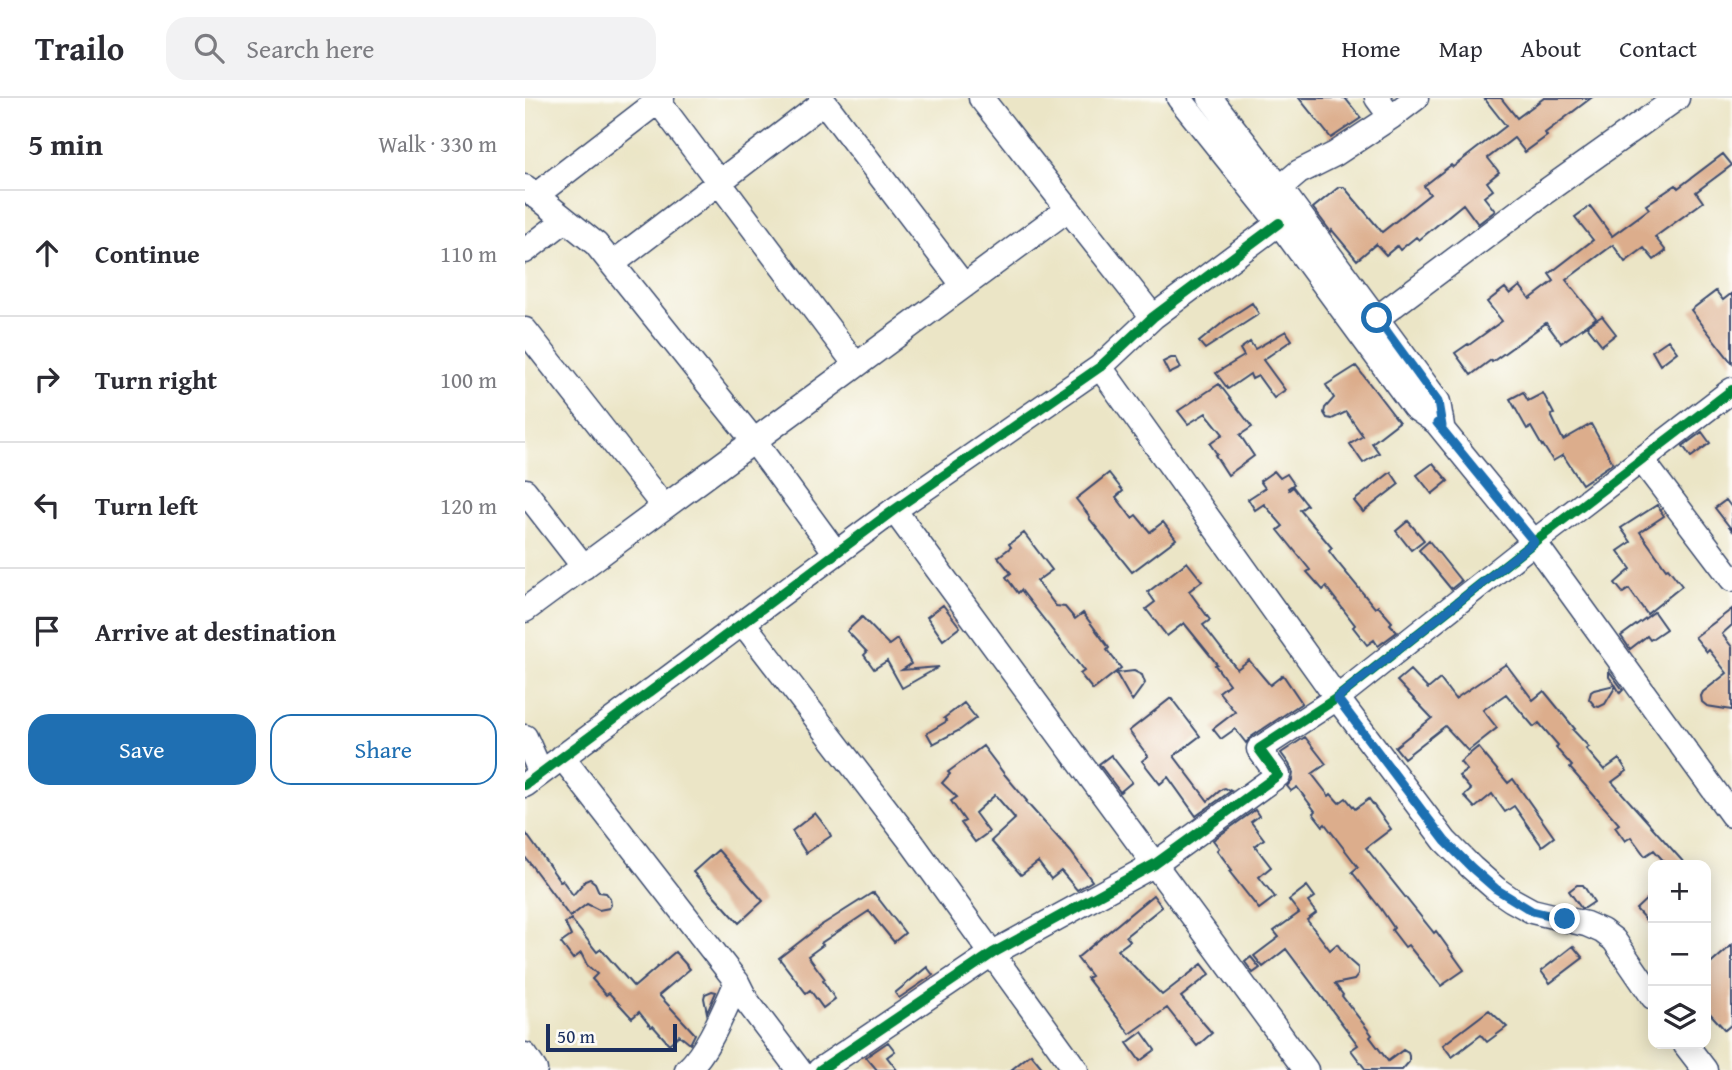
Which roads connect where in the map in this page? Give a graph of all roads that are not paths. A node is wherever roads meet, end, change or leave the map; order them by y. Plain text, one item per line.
1 (981, 98) edge
2 (1179, 98) edge
3 (1210, 98) edge
4 (1416, 98) edge
5 (1677, 98) edge
6 (660, 99) edge
7 (822, 100) edge
8 (1384, 107) edge
9 (719, 182) junction
10 (1280, 188) junction
11 (530, 191) edge
12 (1068, 209) junction
13 (565, 220) junction
14 (1279, 223) junction
15 (525, 251) edge
16 (611, 264) junction
17 (964, 286) junction
18 (1153, 317) junction
19 (1377, 318) junction
20 (525, 330) edge
21 (856, 366) junction
22 (1100, 367) junction
23 (1732, 390) edge
24 (1437, 423) junction
25 (754, 441) junction
26 (1641, 459) junction
27 (525, 491) edge
28 (664, 507) junction
29 (894, 510) junction
30 (1534, 542) junction
31 (836, 553) junction
32 (584, 567) junction
33 (1732, 579) edge
34 (525, 610) edge
35 (743, 622) junction
36 (1337, 698) junction
37 (525, 737) edge
38 (562, 757) junction
39 (533, 779) edge
40 (1732, 815) edge
41 (1155, 864) junction
42 (993, 953) junction
43 (737, 982) junction
44 (1648, 990) edge
45 (1688, 1049) edge
46 (525, 1055) edge
47 (1699, 1068) edge
48 (535, 1070) edge
49 (687, 1070) edge
50 (799, 1070) edge
51 (820, 1070) edge
52 (1076, 1070) edge
53 (1307, 1070) edge

1 - 12 street
2 - 14 street
3 - 10 street
4 - 8 street
5 - 19 street
6 - 9 street
6 - 11 street
7 - 9 street
7 - 17 street
8 - 10 street
9 - 16 street
9 - 21 street
10 - 19 street
11 - 13 street
12 - 17 street
12 - 18 street
13 - 15 street
13 - 16 street
14 - 18 street
14 - 24 street
16 - 25 street
17 - 21 street
18 - 22 street
19 - 24 street
20 - 28 street
21 - 25 street
22 - 29 street
22 - 36 street
23 - 26 street
24 - 30 street
25 - 28 street
25 - 31 street
26 - 30 street
26 - 33 street
27 - 32 street
28 - 32 street
29 - 31 street
29 - 41 street
30 - 36 street
30 - 40 street
31 - 35 street
32 - 34 street
35 - 38 street
35 - 42 street
36 - 41 street
36 - 44 street
37 - 39 street
38 - 39 street
38 - 43 street
41 - 42 street
41 - 53 street
42 - 51 street
42 - 52 street
43 - 49 street
43 - 50 street
45 - 47 street
46 - 48 street

